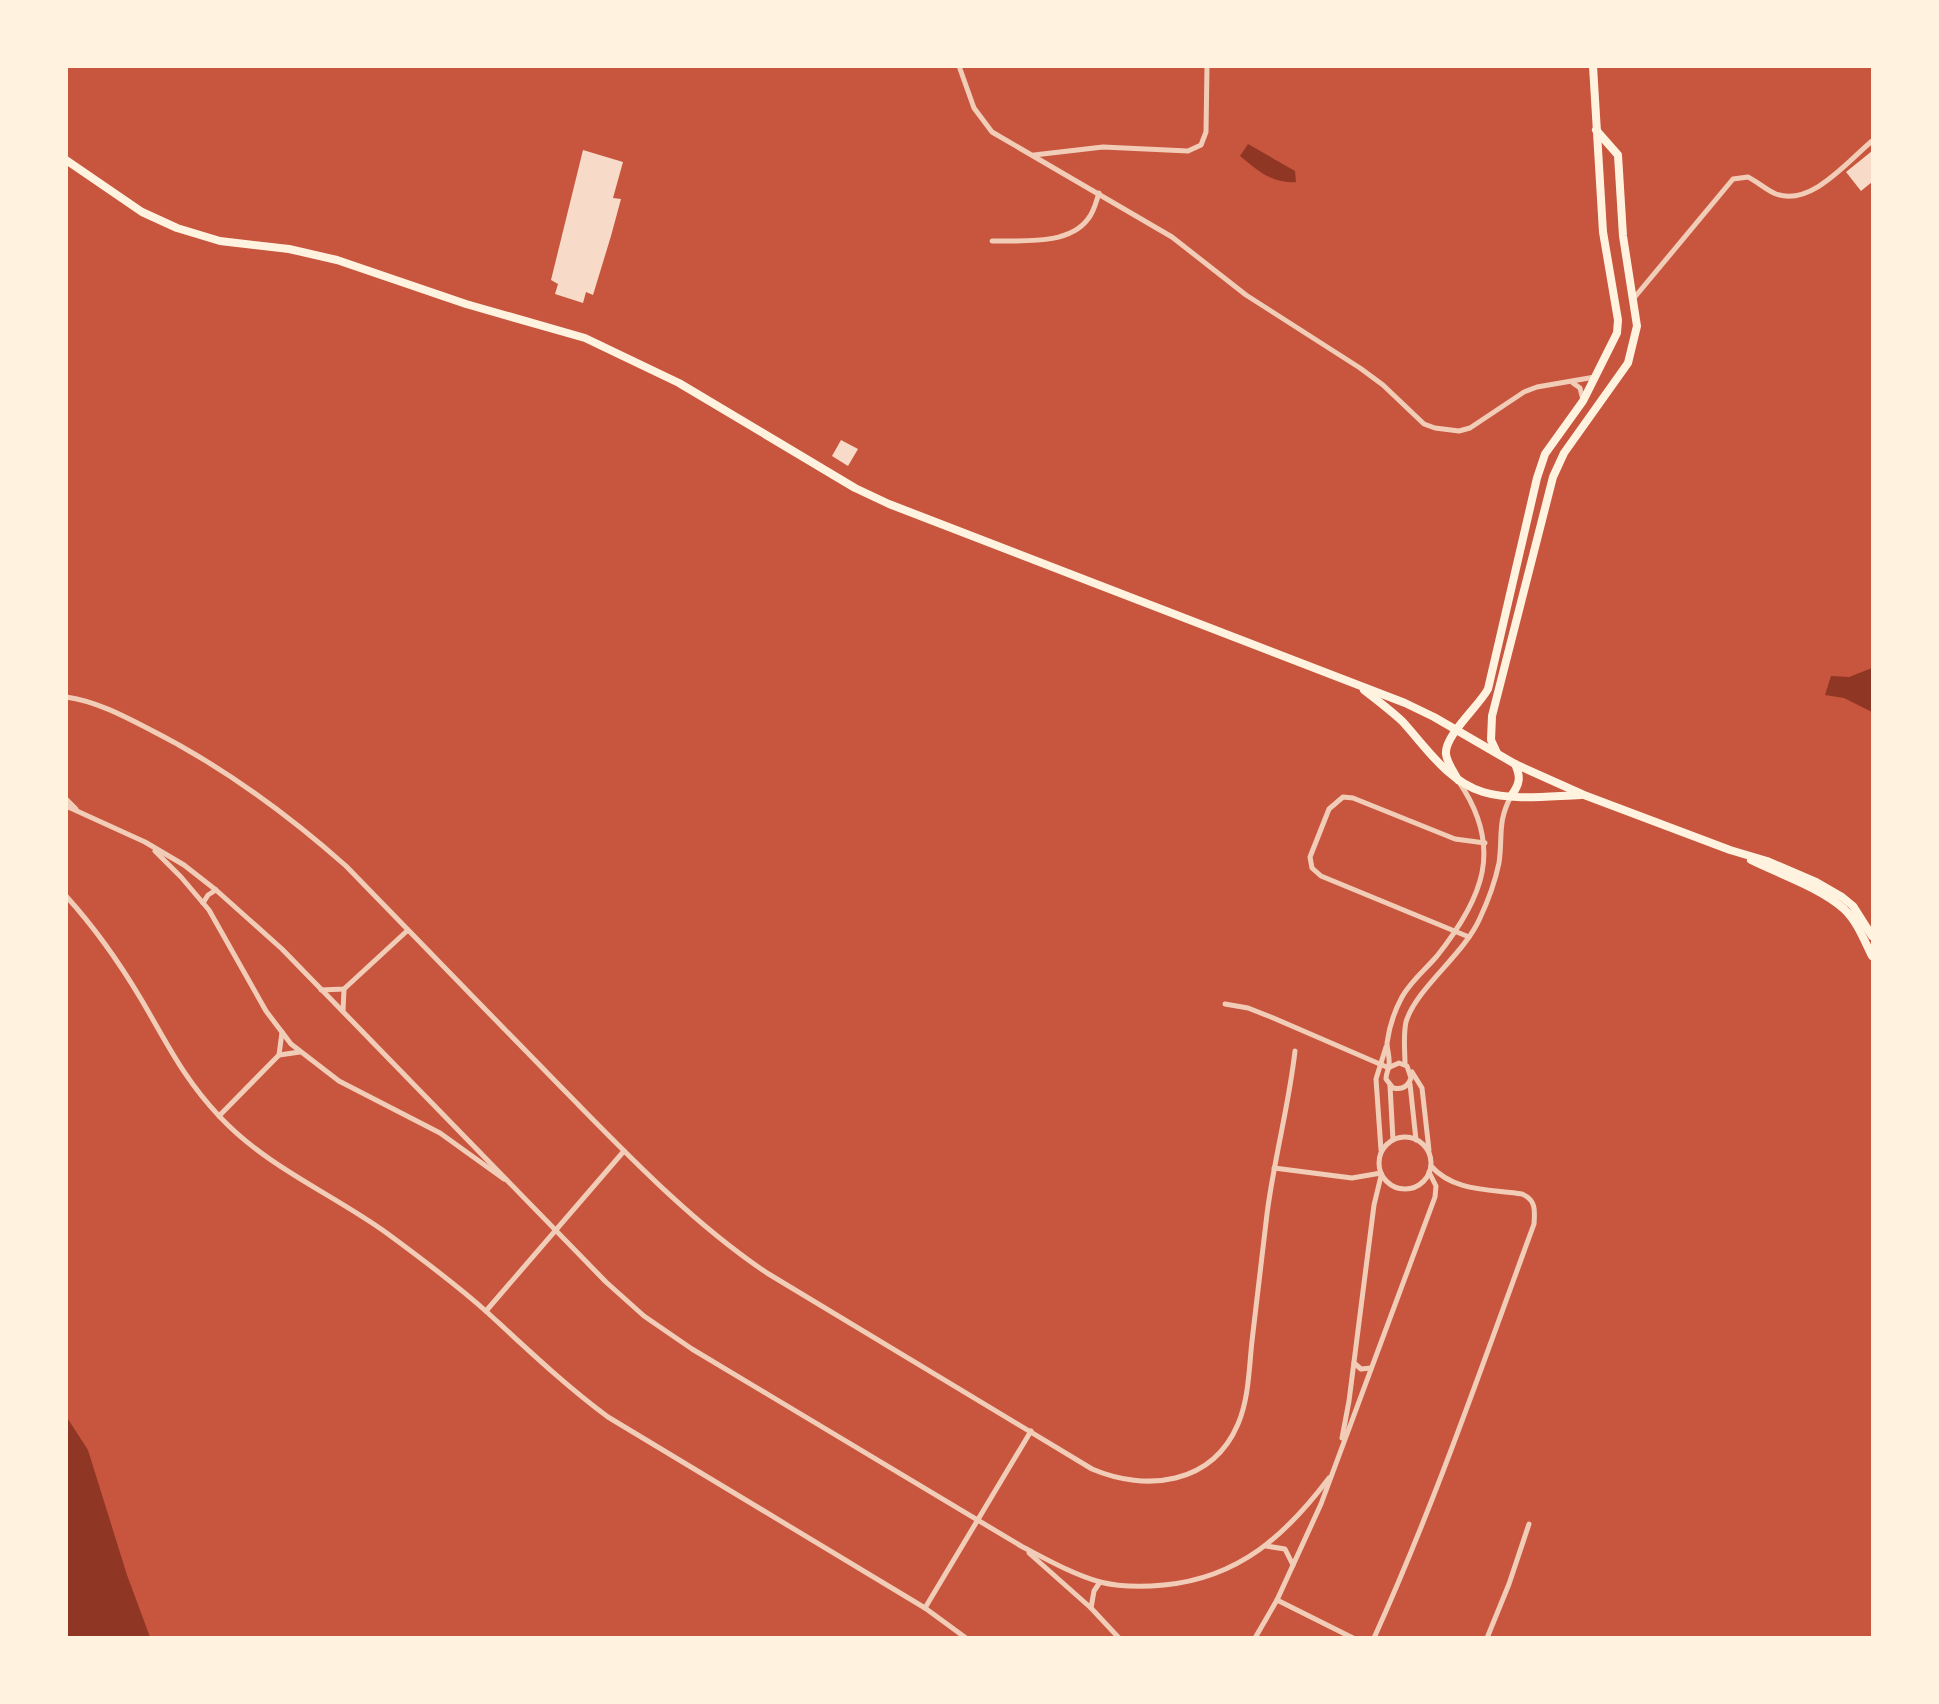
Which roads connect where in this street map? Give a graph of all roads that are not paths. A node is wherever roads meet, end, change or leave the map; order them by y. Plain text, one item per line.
1 (959, 66) edge
2 (1207, 66) edge
3 (1593, 66) edge
4 (1596, 130) junction
5 (1872, 141) edge
6 (1034, 155) junction
7 (66, 160) edge
8 (1600, 188) junction
9 (1098, 193) junction
10 (1621, 200) junction
11 (992, 241) dead end
12 (1633, 298) junction
13 (1618, 320) junction
14 (1637, 321) junction
15 (1617, 333) junction
16 (1635, 338) junction
17 (1595, 377) junction
18 (1573, 383) junction
19 (1583, 401) junction
20 (1355, 684) junction
21 (66, 698) edge
22 (1457, 730) junction
23 (1497, 754) junction
24 (1515, 764) junction
25 (1458, 780) junction
26 (1584, 795) junction
27 (1511, 796) junction
28 (66, 799) edge
29 (66, 806) edge
30 (76, 809) junction
31 (145, 842) junction
32 (1485, 843) junction
33 (1730, 850) junction
34 (216, 890) junction
35 (66, 896) edge
36 (204, 903) junction
37 (408, 930) junction
38 (1454, 932) junction
39 (1872, 936) edge
40 (1469, 937) junction
41 (1872, 956) edge
42 (344, 989) junction
43 (321, 990) junction
44 (1225, 1004) dead end
45 (343, 1011) junction
46 (282, 1032) junction
47 (1387, 1044) junction
48 (1295, 1051) dead end
49 (301, 1052) junction
50 (279, 1055) junction
51 (1379, 1065) junction
52 (1406, 1066) junction
53 (1389, 1068) junction
54 (1410, 1082) junction
55 (1390, 1086) junction
56 (219, 1116) junction
57 (449, 1121) junction
58 (440, 1133) junction
59 (1393, 1140) junction
60 (1416, 1140) junction
61 (624, 1151) junction
62 (1381, 1151) junction
63 (1430, 1157) junction
64 (1274, 1168) junction
65 (1430, 1169) junction
66 (1381, 1174) junction
67 (515, 1187) junction
68 (556, 1230) junction
69 (485, 1311) junction
70 (1354, 1363) junction
71 (1371, 1368) junction
72 (1031, 1431) junction
73 (1338, 1454) junction
74 (1329, 1478) junction
75 (977, 1520) junction
76 (1530, 1524) dead end
77 (1021, 1546) junction
78 (1266, 1546) junction
79 (1293, 1565) junction
80 (1100, 1582) junction
81 (1277, 1600) junction
82 (925, 1608) junction
83 (1091, 1608) junction
84 (966, 1637) edge
85 (1119, 1637) edge
86 (1255, 1637) edge
87 (1353, 1637) edge
88 (1374, 1637) edge
89 (1487, 1637) edge

1 - 6 street
2 - 6 street
3 - 4 main road
4 - 8 main road
4 - 10 main road
5 - 12 street
6 - 9 street
7 - 20 main road
8 - 10 main road
8 - 13 main road
9 - 11 street
9 - 18 street
10 - 12 main road
12 - 14 main road
13 - 14 main road
13 - 15 main road
14 - 16 main road
15 - 16 main road
15 - 17 main road
16 - 23 main road
17 - 18 street
17 - 19 main road
18 - 19 street
19 - 22 main road
20 - 22 main road
20 - 25 main road
21 - 37 street
22 - 23 main road
22 - 25 main road
23 - 24 main road
24 - 26 main road
24 - 27 main road
25 - 27 main road
25 - 32 street
26 - 27 main road
26 - 33 main road
27 - 40 street
28 - 30 street
29 - 30 street
30 - 31 street
31 - 34 street
31 - 36 street
32 - 38 street
32 - 38 street
33 - 39 main road
33 - 41 main road
34 - 36 street
34 - 43 street
35 - 56 street
36 - 46 street
37 - 42 street
37 - 61 street
38 - 40 street
38 - 47 street
40 - 52 street
42 - 43 street
42 - 45 street
43 - 45 street
44 - 51 street
45 - 57 street
46 - 49 street
46 - 50 street
47 - 51 street
47 - 53 street
48 - 64 street
49 - 50 street
49 - 58 street
50 - 56 street
51 - 53 street
51 - 62 street
52 - 53 street
52 - 54 street
52 - 63 street
53 - 55 street
54 - 55 street
54 - 60 street
55 - 59 street
56 - 69 street
57 - 58 street
57 - 67 street
58 - 67 street
59 - 60 street
59 - 62 street
60 - 63 street
61 - 68 street
61 - 72 street
62 - 66 street
63 - 65 street
64 - 66 street
64 - 72 street
65 - 66 street
65 - 71 street
65 - 88 street
66 - 70 street
67 - 68 street
68 - 69 street
68 - 75 street
69 - 82 street
70 - 71 street
70 - 73 street
71 - 73 street
72 - 75 street
73 - 74 street
74 - 78 street
74 - 79 street
75 - 77 street
75 - 82 street
76 - 89 street
77 - 80 street
77 - 83 street
78 - 79 street
78 - 80 street
79 - 81 street
80 - 83 street
81 - 86 street
81 - 87 street
82 - 84 street
83 - 85 street

